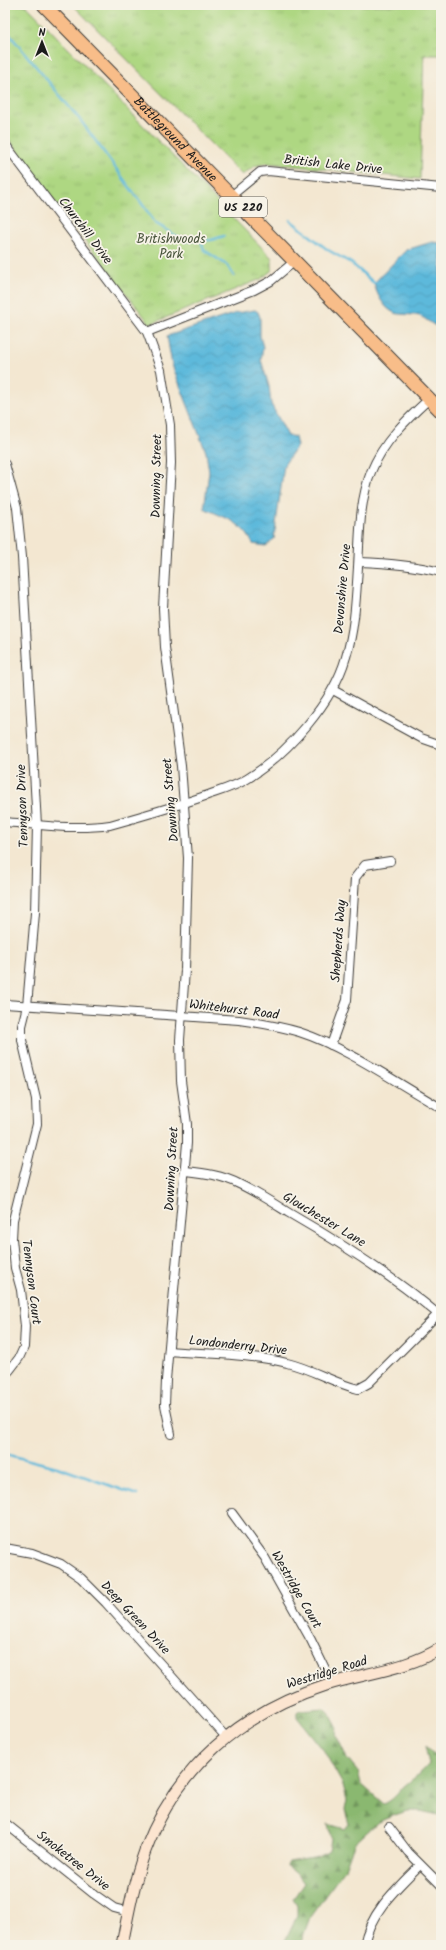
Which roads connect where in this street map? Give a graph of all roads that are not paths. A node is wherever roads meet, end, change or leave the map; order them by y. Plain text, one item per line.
1 (44, 5) edge
2 (5, 144) edge
3 (441, 188) edge
4 (231, 196) junction
5 (295, 261) junction
6 (147, 332) junction
7 (429, 399) junction
8 (441, 411) edge
9 (5, 464) edge
10 (359, 562) junction
11 (441, 572) edge
12 (333, 690) junction
13 (441, 745) edge
14 (185, 803) junction
15 (5, 822) edge
16 (37, 825) junction
17 (390, 861) dead end
18 (5, 1004) edge
19 (27, 1006) junction
20 (181, 1016) junction
21 (331, 1045) junction
22 (441, 1108) edge
23 (186, 1171) junction
24 (438, 1314) joint
25 (169, 1351) junction
26 (9, 1371) dead end
27 (171, 1434) dead end
28 (232, 1514) dead end
29 (5, 1548) edge
30 (441, 1648) edge
31 (332, 1683) junction
32 (226, 1737) junction
33 (5, 1823) edge
34 (389, 1827) dead end
35 (420, 1865) junction
36 (441, 1885) edge
37 (129, 1912) junction
38 (122, 1945) edge
39 (364, 1945) edge

1 - 4 main road, Battleground Avenue / US 220
2 - 6 street, Churchill Drive
3 - 4 street, British Lake Drive
4 - 5 main road, Battleground Avenue / US 220
5 - 6 street
5 - 7 main road, Battleground Avenue / US 220
6 - 14 street, Downing Street
7 - 8 main road, Battleground Avenue / US 220
7 - 10 street, Devonshire Drive
9 - 16 street, Tennyson Drive
10 - 11 street
10 - 12 street, Devonshire Drive
12 - 13 street
12 - 14 street, Devonshire Drive
14 - 16 street, Devonshire Drive
14 - 20 street, Downing Street
15 - 16 street, Devonshire Drive
16 - 19 street, Tennyson Drive
17 - 21 street, Shepherds Way
18 - 19 street, Whitehurst Road
19 - 20 street, Whitehurst Road
19 - 26 street, Tennyson Court
20 - 21 street, Whitehurst Road
20 - 23 street, Downing Street
21 - 22 street, Whitehurst Road
23 - 24 street, Glouchester Lane
23 - 25 street, Downing Street
24 - 25 street, Londonderry Drive
25 - 27 street, Downing Street
28 - 31 street, Westridge Court
29 - 32 street, Deep Green Drive
30 - 31 main road, Westridge Road
31 - 32 main road, Westridge Road
32 - 37 main road, Westridge Road
33 - 37 street, Smoketree Drive
34 - 35 street
35 - 36 street
35 - 39 street
37 - 38 main road, Westridge Road

